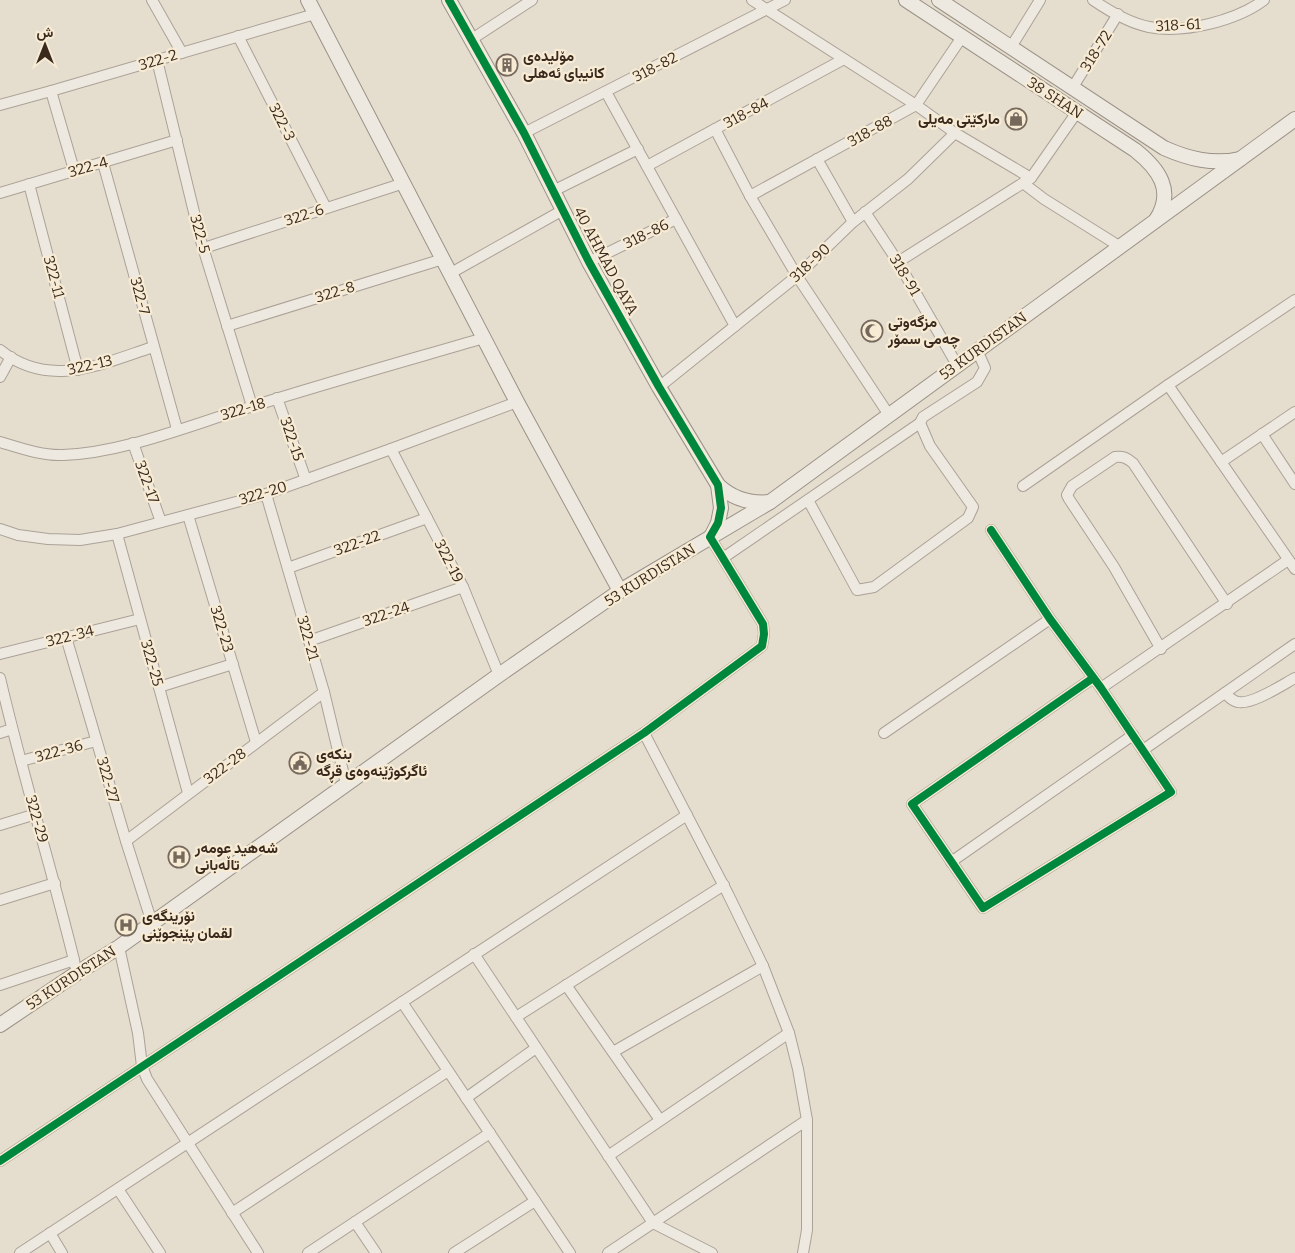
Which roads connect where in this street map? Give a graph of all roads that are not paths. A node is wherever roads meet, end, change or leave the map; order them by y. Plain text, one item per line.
1 (152, 0) edge
2 (308, 0) edge
3 (449, 0) edge
4 (532, 0) edge
5 (752, 0) edge
6 (785, 0) edge
7 (906, 0) edge
8 (939, 0) edge
9 (1040, 0) edge
10 (1092, 0) edge
11 (1264, 0) edge
12 (766, 9) junction
13 (315, 14) junction
14 (1118, 14) junction
15 (238, 36) junction
16 (962, 37) junction
17 (472, 40) junction
18 (1011, 47) junction
19 (182, 52) junction
20 (844, 59) junction
21 (157, 60) junction
22 (1073, 87) junction
23 (52, 91) junction
24 (606, 92) junction
25 (0, 105) edge
26 (916, 105) junction
27 (1077, 112) junction
28 (1295, 119) edge
29 (715, 129) junction
30 (524, 133) junction
31 (954, 133) junction
32 (177, 140) junction
33 (638, 150) junction
34 (817, 159) junction
35 (1241, 159) junction
36 (103, 163) junction
37 (647, 166) junction
38 (74, 170) junction
39 (1027, 180) junction
40 (404, 183) junction
41 (29, 184) junction
42 (553, 191) junction
43 (0, 193) edge
44 (750, 196) junction
45 (326, 208) junction
46 (563, 210) junction
47 (865, 212) junction
48 (676, 220) junction
49 (1156, 220) junction
50 (853, 222) junction
51 (1119, 246) junction
52 (204, 248) junction
53 (443, 258) junction
54 (589, 262) junction
55 (898, 262) junction
56 (450, 273) junction
57 (797, 276) junction
58 (1295, 300) edge
59 (227, 326) junction
60 (735, 326) junction
61 (484, 338) junction
62 (154, 349) junction
63 (0, 350) edge
64 (977, 350) junction
65 (11, 357) junction
66 (957, 365) junction
67 (78, 370) junction
68 (0, 377) edge
69 (1168, 385) junction
70 (659, 387) junction
71 (277, 398) junction
72 (517, 402) junction
73 (252, 406) junction
74 (1295, 412) edge
75 (889, 415) junction
76 (920, 423) junction
77 (177, 429) junction
78 (1262, 434) junction
79 (0, 442) edge
80 (133, 443) junction
81 (392, 449) junction
82 (1221, 462) junction
83 (306, 480) junction
84 (1295, 484) edge
85 (718, 485) junction
86 (1023, 486) dead end
87 (266, 494) junction
88 (808, 500) junction
89 (770, 502) junction
90 (188, 515) junction
91 (427, 518) junction
92 (161, 522) junction
93 (0, 529) edge
94 (991, 530) dead end
95 (117, 534) junction
96 (710, 537) junction
97 (723, 558) junction
98 (1288, 560) junction
99 (288, 568) junction
100 (1295, 569) edge
101 (463, 587) junction
102 (620, 591) junction
103 (1227, 604) junction
104 (140, 619) junction
105 (1050, 619) junction
106 (66, 637) junction
107 (309, 641) junction
108 (1295, 644) edge
109 (1161, 649) junction
110 (0, 654) edge
111 (233, 664) junction
112 (500, 675) junction
113 (0, 678) edge
114 (1093, 678) junction
115 (1295, 678) edge
116 (159, 687) junction
117 (1101, 688) junction
118 (324, 692) junction
119 (1225, 693) junction
120 (12, 729) junction
121 (0, 733) edge
122 (644, 733) junction
123 (884, 733) dead end
124 (1133, 735) junction
125 (96, 741) junction
126 (256, 742) junction
127 (1143, 750) junction
128 (21, 761) junction
129 (346, 784) junction
130 (188, 793) junction
131 (36, 814) junction
132 (687, 815) junction
133 (0, 825) edge
134 (126, 841) junction
135 (951, 862) junction
136 (55, 883) junction
137 (724, 885) junction
138 (0, 900) edge
139 (152, 923) junction
140 (118, 947) junction
141 (474, 954) junction
142 (763, 966) junction
143 (75, 967) junction
144 (0, 985) edge
145 (566, 985) junction
146 (402, 1002) junction
147 (516, 1017) junction
148 (0, 1025) edge
149 (789, 1033) junction
150 (536, 1048) junction
151 (613, 1052) junction
152 (142, 1066) junction
153 (448, 1071) junction
154 (466, 1098) junction
155 (660, 1120) junction
156 (807, 1120) junction
157 (490, 1133) junction
158 (188, 1143) junction
159 (608, 1156) junction
160 (0, 1161) edge
161 (118, 1189) junction
162 (535, 1200) junction
163 (232, 1213) junction
164 (355, 1222) junction
165 (653, 1223) junction
166 (50, 1233) junction
167 (630, 1238) junction
168 (256, 1252) edge
169 (20, 1253) edge
170 (62, 1253) edge
171 (160, 1253) edge
172 (308, 1253) edge
173 (376, 1253) edge
174 (454, 1253) edge
175 (570, 1253) edge
176 (608, 1253) edge
177 (622, 1253) edge
178 (712, 1253) edge
179 (803, 1253) edge

1 - 19 street
2 - 13 street
3 - 17 street, 40 AHMAD QAYA
4 - 17 street
5 - 12 street
6 - 12 street, 318-82
7 - 16 street, 38 SHAN
8 - 18 street, 38 SHAN
9 - 18 street
10 - 14 street, 318-61
11 - 14 street, 318-61
12 - 20 street
12 - 24 street, 318-82
13 - 15 street, 322-2
13 - 40 street
14 - 22 street, 318-72
15 - 19 street, 322-2
15 - 45 street, 322-3
16 - 26 street, 318-88
16 - 27 street, 38 SHAN
17 - 30 street, 40 AHMAD QAYA
18 - 22 street, 38 SHAN
19 - 21 street, 322-2
20 - 26 street
20 - 29 street, 318-84
21 - 23 street, 322-2
21 - 32 street, 322-5
22 - 35 street, 38 SHAN
23 - 25 street, 322-2
23 - 38 street
24 - 30 street, 318-82
24 - 33 street
26 - 31 street
26 - 34 street, 318-88
27 - 39 street
27 - 49 street, 38 SHAN
28 - 35 street, 53 KURDISTAN
29 - 37 street, 318-84
29 - 44 street
30 - 42 street, 40 AHMAD QAYA
31 - 39 street
31 - 47 street, 318-90
32 - 36 street, 322-4
32 - 52 street, 322-5
33 - 37 street
33 - 42 street
34 - 44 street, 318-88
34 - 50 street
35 - 49 street, 53 KURDISTAN
36 - 38 street, 322-4
36 - 62 street, 322-7
37 - 48 street
38 - 41 street, 322-4
39 - 51 street
39 - 55 street
40 - 45 street, 322-6
40 - 53 street
41 - 43 street, 322-4
41 - 67 street, 322-11
42 - 46 street, 40 AHMAD QAYA
44 - 57 street
45 - 52 street, 322-6
46 - 54 street, 40 AHMAD QAYA
46 - 56 street
47 - 50 street, 318-90
47 - 55 street, 318-91
48 - 54 street, 318-86
48 - 60 street
49 - 51 street, 53 KURDISTAN
50 - 57 street, 318-90
51 - 64 street, 53 KURDISTAN
52 - 59 street, 322-5
53 - 56 street
53 - 59 street, 322-8
54 - 70 street, 40 AHMAD QAYA
55 - 66 street, 318-91
56 - 61 street
57 - 60 street, 318-90
57 - 75 street
58 - 69 street
59 - 73 street, 322-5
60 - 70 street, 318-90
61 - 71 street, 322-18
61 - 72 street
62 - 67 street, 322-13
62 - 77 street, 322-7
63 - 65 street, 322-13
64 - 66 street, 53 KURDISTAN
64 - 76 street
65 - 67 street, 322-13
65 - 68 street
66 - 75 street, 53 KURDISTAN
69 - 82 street
69 - 86 street
70 - 85 street, 40 AHMAD QAYA
71 - 73 street, 322-18
71 - 83 street, 322-15
72 - 81 street, 322-20
72 - 102 street
73 - 77 street, 322-18
74 - 78 street
75 - 89 street, 53 KURDISTAN
76 - 88 street
76 - 88 street
77 - 80 street, 322-18
78 - 82 street
78 - 84 street
79 - 80 street, 322-18
80 - 92 street, 322-17
81 - 83 street, 322-20
81 - 91 street, 322-19
82 - 98 street
83 - 87 street, 322-20
85 - 89 street, 40 AHMAD QAYA
85 - 96 street, 40 AHMAD QAYA
87 - 90 street, 322-20
87 - 99 street, 322-21
88 - 97 street
89 - 96 street, 53 KURDISTAN
90 - 92 street, 322-20
90 - 111 street, 322-23
91 - 99 street, 322-22
91 - 101 street, 322-19
92 - 95 street, 322-20
93 - 95 street, 322-20
94 - 105 street
95 - 104 street, 322-25
96 - 97 street
96 - 102 street, 53 KURDISTAN
97 - 122 street
98 - 100 street
98 - 103 street
99 - 107 street, 322-21
101 - 107 street, 322-24
101 - 112 street, 322-19
102 - 112 street, 53 KURDISTAN
103 - 109 street
103 - 109 street
104 - 106 street, 322-34
104 - 116 street, 322-25
105 - 114 street
105 - 123 street
106 - 110 street, 322-34
106 - 125 street, 322-27
107 - 118 street, 322-21
108 - 119 street
109 - 117 street
111 - 116 street
111 - 126 street, 322-23
112 - 129 street, 53 KURDISTAN
113 - 120 street, 322-29
114 - 117 street
114 - 135 street
115 - 119 street
116 - 130 street, 322-25
117 - 124 street
118 - 126 street, 322-28
118 - 129 street, 322-21
119 - 127 street
120 - 121 street
120 - 128 street, 322-29
122 - 132 street
122 - 152 street
124 - 127 street
124 - 135 street
125 - 128 street, 322-36
125 - 134 street, 322-27
126 - 130 street, 322-28
127 - 135 street
128 - 131 street, 322-29
129 - 139 street, 53 KURDISTAN
130 - 134 street, 322-28
131 - 133 street
131 - 136 street, 322-29
132 - 137 street
132 - 141 street
134 - 139 street, 322-27
136 - 138 street
136 - 143 street, 322-29
137 - 142 street
137 - 145 street
139 - 140 street, 53 KURDISTAN
140 - 143 street, 53 KURDISTAN
140 - 152 street
141 - 146 street
141 - 147 street
142 - 149 street
142 - 151 street
143 - 144 street
143 - 148 street, 53 KURDISTAN
145 - 147 street
145 - 151 street
146 - 153 street
146 - 158 street
147 - 150 street
149 - 155 street
149 - 156 street
150 - 154 street
150 - 159 street
151 - 155 street
152 - 158 street
152 - 160 street
153 - 154 street
153 - 163 street
154 - 157 street
155 - 159 street
156 - 165 street
156 - 179 street
157 - 162 street
157 - 164 street
158 - 161 street
158 - 163 street
159 - 165 street
161 - 166 street
161 - 171 street
162 - 174 street
162 - 175 street
163 - 168 street
164 - 172 street
164 - 173 street
165 - 167 street
165 - 178 street
166 - 169 street
166 - 170 street
167 - 176 street
167 - 177 street

